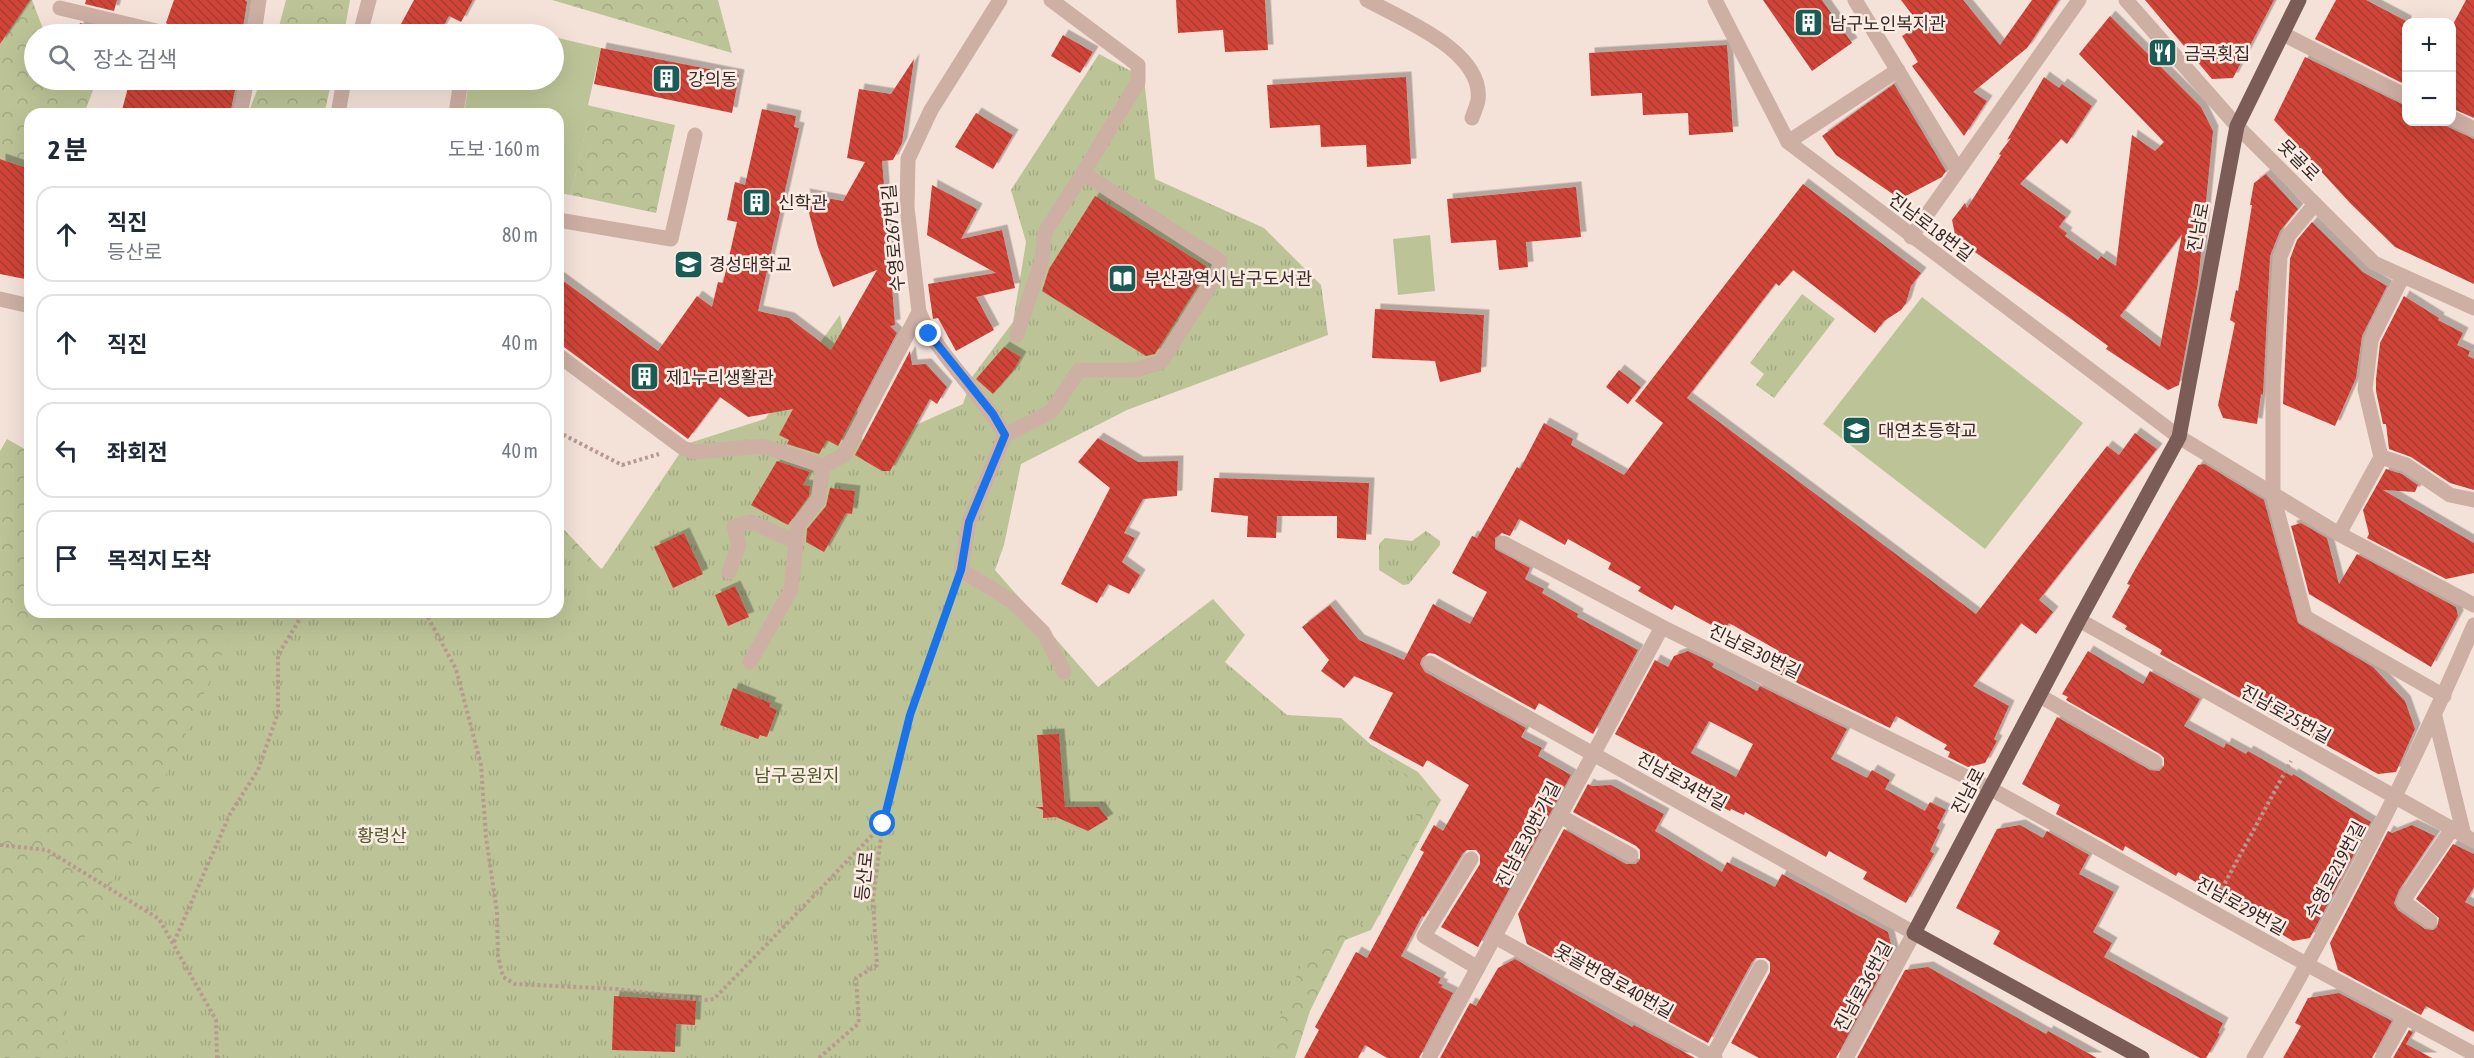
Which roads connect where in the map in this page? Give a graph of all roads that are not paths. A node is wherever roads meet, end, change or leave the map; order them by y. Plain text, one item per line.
1 (259, 0) edge
2 (369, 0) edge
3 (1000, 0) edge
4 (1051, 0) edge
5 (1366, 0) edge
6 (1715, 0) edge
7 (1855, 0) edge
8 (2079, 0) edge
9 (2126, 0) edge
10 (2299, 0) edge
11 (60, 8) dead end
12 (127, 24) edge
13 (255, 24) edge
14 (363, 24) edge
15 (2283, 34) junction
16 (1898, 70) junction
17 (246, 90) edge
18 (342, 90) edge
19 (460, 90) edge
20 (2402, 94) edge
21 (241, 108) edge
22 (339, 108) edge
23 (457, 108) edge
24 (1472, 118) dead end
25 (2456, 120) edge
26 (2237, 126) junction
27 (2474, 129) edge
28 (695, 135) dead end
29 (1788, 142) junction
30 (1958, 170) junction
31 (1083, 173) junction
32 (2315, 204) junction
33 (564, 221) edge
34 (1911, 237) junction
35 (2403, 276) junction
36 (0, 299) edge
37 (24, 305) edge
38 (2474, 308) edge
39 (920, 312) junction
40 (1017, 335) dead end
41 (564, 359) edge
42 (1005, 435) junction
43 (2179, 437) junction
44 (2381, 457) junction
45 (823, 466) junction
46 (2273, 495) junction
47 (2474, 500) edge
48 (2339, 534) junction
49 (796, 542) junction
50 (1503, 543) dead end
51 (729, 572) dead end
52 (2474, 605) edge
53 (2079, 620) junction
54 (2474, 625) edge
55 (1662, 627) junction
56 (750, 662) dead end
57 (1430, 663) dead end
58 (1064, 672) dead end
59 (2040, 696) junction
60 (2444, 696) junction
61 (2435, 717) junction
62 (1593, 754) junction
63 (2155, 762) dead end
64 (1991, 789) junction
65 (2395, 798) junction
66 (1560, 816) junction
67 (2463, 835) edge
68 (1631, 855) dead end
69 (1472, 859) dead end
70 (2430, 921) dead end
71 (1914, 933) junction
72 (1495, 937) junction
73 (2308, 965) junction
74 (1761, 967) dead end
75 (1478, 968) junction
76 (2405, 1017) junction
77 (2474, 1054) edge
78 (1714, 1057) edge
79 (1428, 1058) edge
80 (1846, 1058) edge
81 (2142, 1058) edge
82 (2254, 1058) edge
83 (2382, 1058) edge

1 - 13 street
2 - 14 street
3 - 39 street, 수영로267번길
4 - 31 street
5 - 24 street
6 - 29 street, 진남로18번길
7 - 16 street
8 - 30 street
9 - 26 street, 못골로
10 - 15 main road, 진남로
11 - 12 street
15 - 20 street
15 - 26 main road, 진남로
16 - 29 street
16 - 30 street
17 - 21 street
18 - 22 street
19 - 23 street
25 - 27 street
26 - 32 street, 못골로
26 - 43 main road, 진남로
28 - 33 street
29 - 34 street, 진남로18번길
30 - 34 street
31 - 40 street
31 - 42 street
32 - 35 street, 못골로
32 - 46 street
34 - 43 street, 진남로18번길
35 - 38 street, 못골로
35 - 44 street
36 - 37 street
39 - 42 street
39 - 45 street, 수영로267번길
41 - 45 street
42 - 58 street
43 - 46 street
43 - 53 main road, 진남로
44 - 47 street
44 - 48 street
45 - 49 street
46 - 48 street
46 - 60 street
48 - 52 street
49 - 51 street
49 - 56 street
50 - 55 street, 진남로30번길
53 - 59 main road, 진남로
53 - 65 street, 진남로25번길
54 - 60 street, 수영로219번길
55 - 62 street, 진남로30번가길
55 - 64 street, 진남로30번길
57 - 62 street, 진남로34번길
59 - 63 street
59 - 64 main road, 진남로
60 - 61 street, 수영로219번길
61 - 65 street, 수영로219번길
61 - 67 street
62 - 66 street, 진남로30번가길
62 - 71 street, 진남로34번길
64 - 71 main road, 진남로
64 - 73 street, 진남로29번길
65 - 67 street, 진남로25번길
65 - 73 street, 수영로219번길
66 - 68 street
66 - 72 street, 진남로30번가길
67 - 70 street
69 - 75 street
71 - 80 street, 진남로36번길
71 - 81 main road
72 - 75 street, 진남로30번가길
72 - 78 street, 못골번영로40번길
73 - 76 street, 진남로29번길
73 - 82 street, 수영로219번길
74 - 78 street
75 - 79 street, 진남로30번가길
76 - 77 street, 진남로29번길
76 - 83 street

